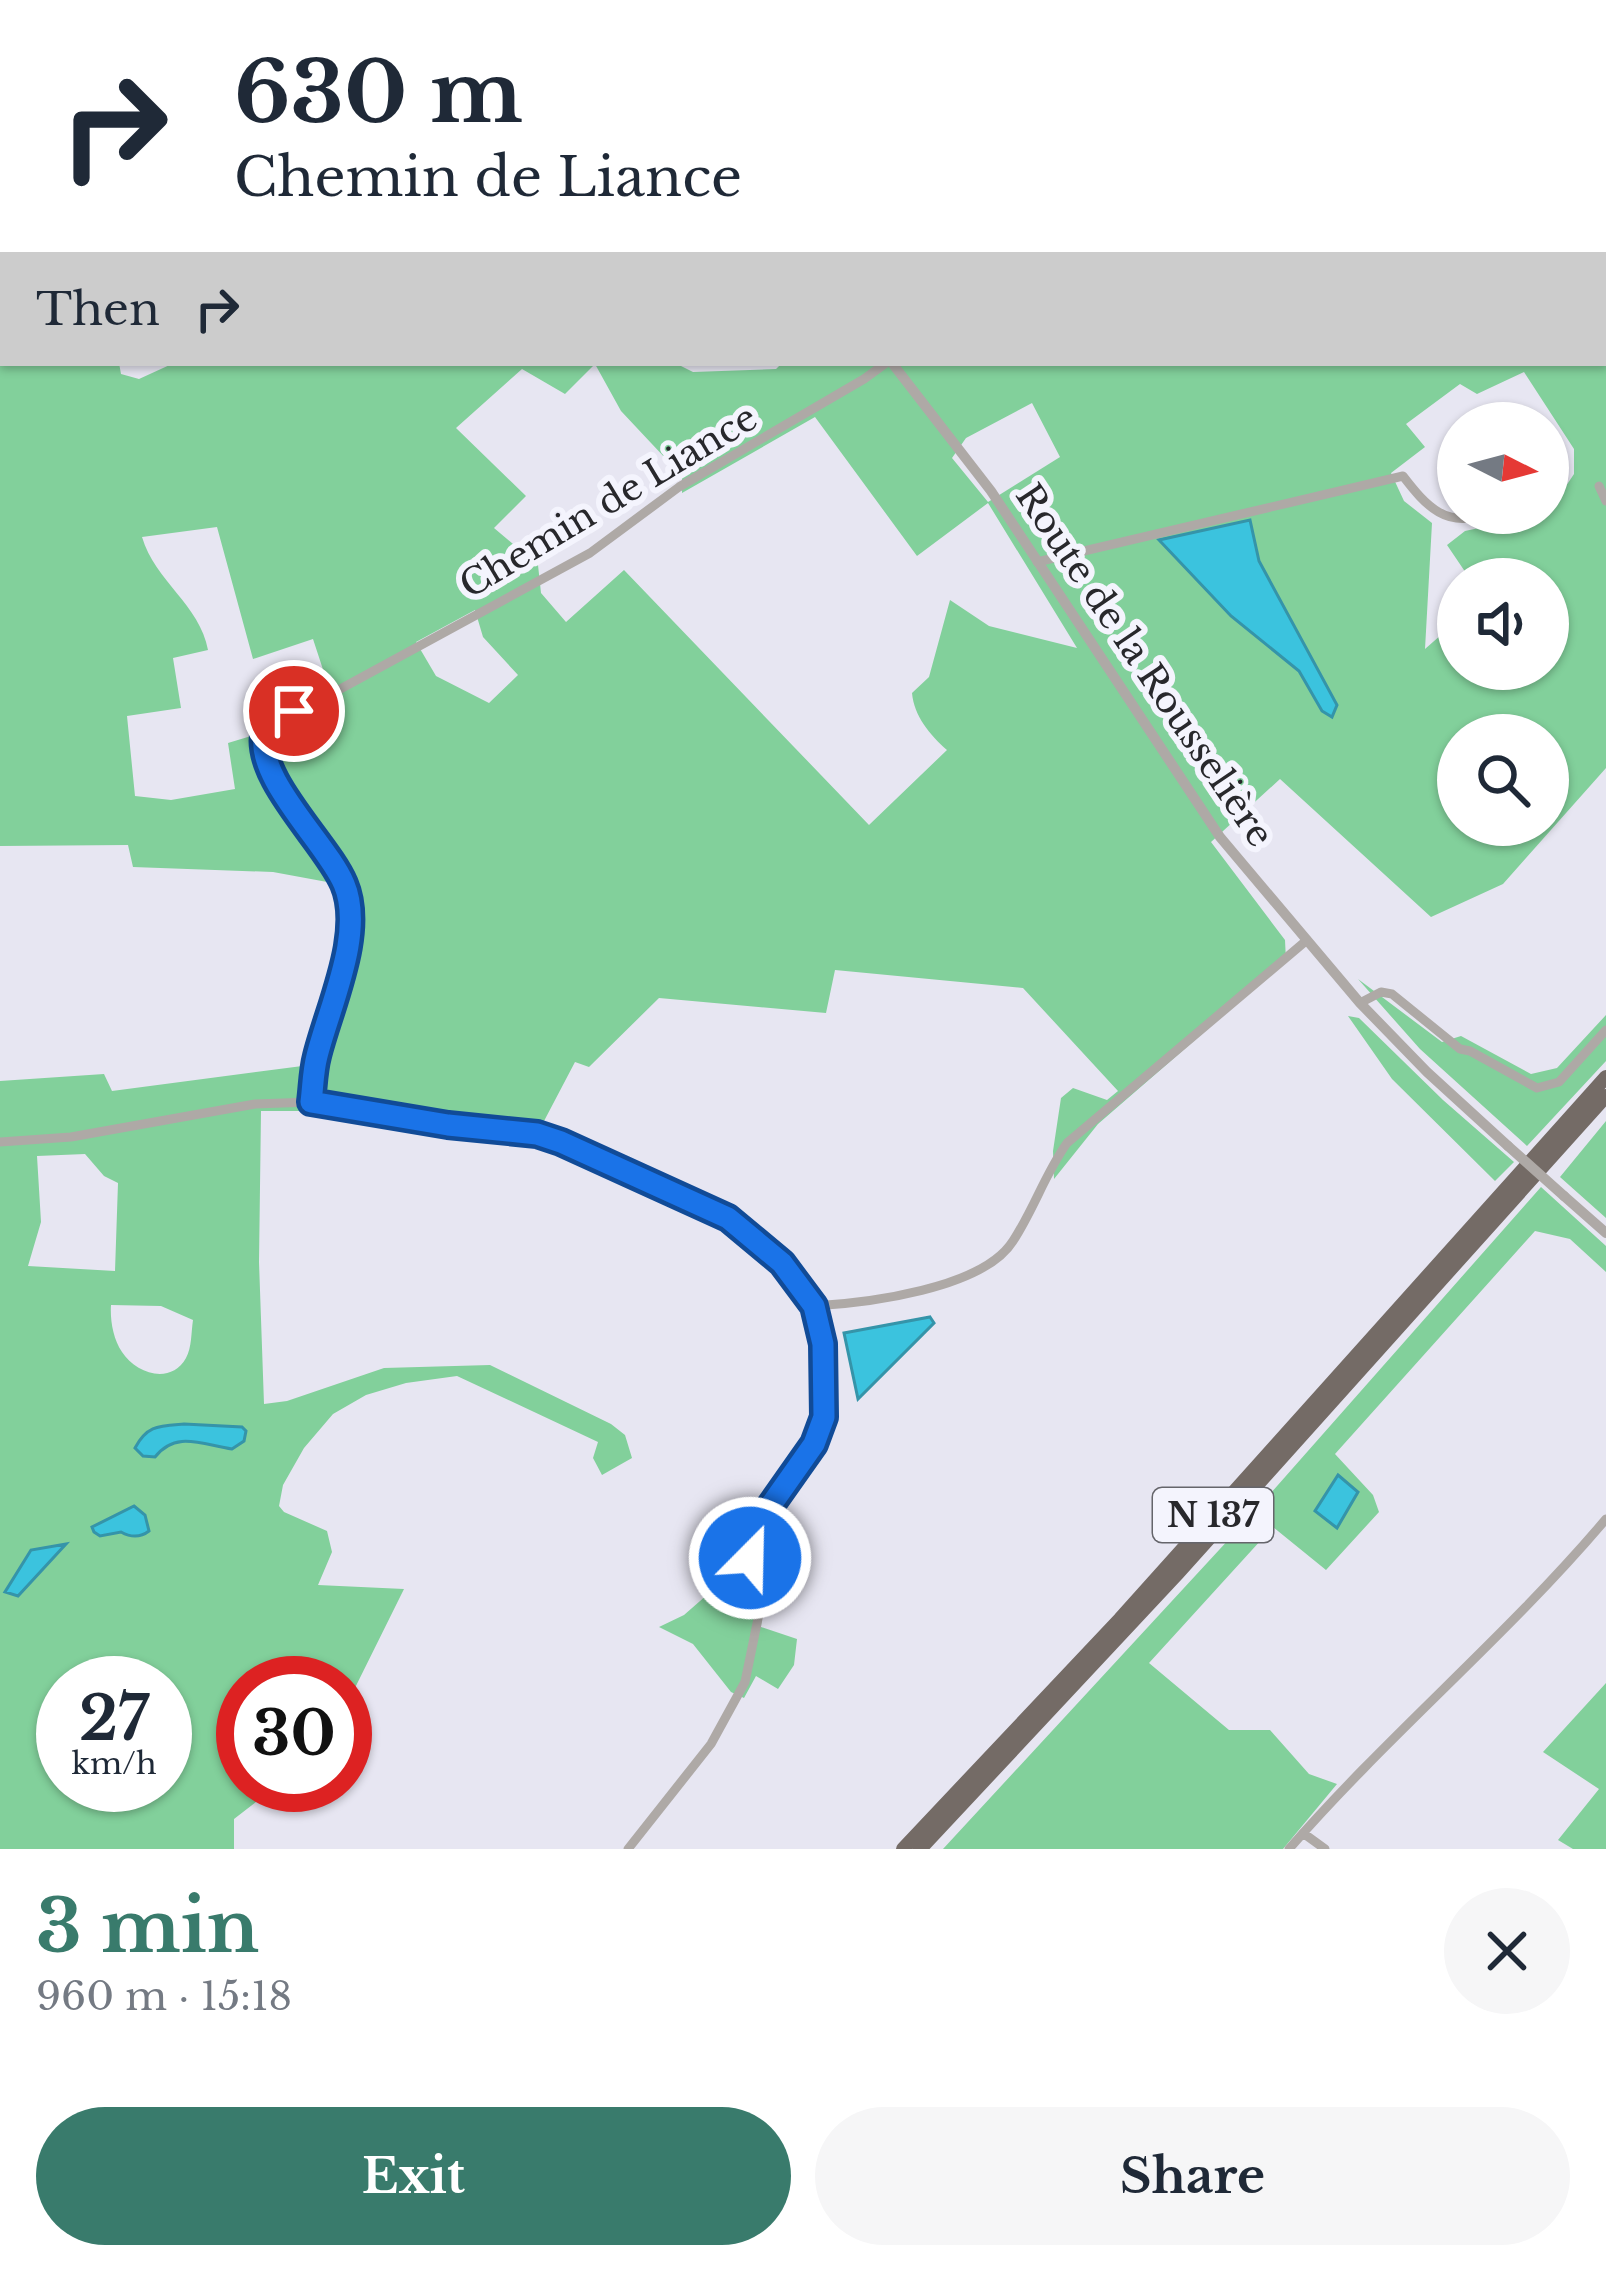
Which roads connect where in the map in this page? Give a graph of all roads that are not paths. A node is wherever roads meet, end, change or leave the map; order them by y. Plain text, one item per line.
1 (884, 366) edge
2 (891, 366) edge
3 (1599, 486) dead end
4 (1606, 501) edge
5 (1437, 511) edge
6 (1037, 562) junction
7 (1307, 940) junction
8 (1360, 1003) junction
9 (1606, 1030) edge
10 (1606, 1077) edge
11 (1606, 1096) edge
12 (311, 1102) junction
13 (0, 1142) edge
14 (1606, 1233) edge
15 (814, 1306) junction
16 (1606, 1520) edge
17 (1303, 1833) junction
18 (628, 1849) edge
19 (903, 1849) edge
20 (920, 1849) edge
21 (1289, 1849) edge
22 (1325, 1849) edge

1 - 12 street, Chemin de Liance
2 - 6 street, Route de la Rousselière
3 - 4 street
5 - 6 street
6 - 7 street, Route de la Rousselière
7 - 8 street, Route de la Rousselière
7 - 15 street
8 - 9 street
8 - 14 street, Route de la Rousselière, bridge
10 - 19 highway, N 137
11 - 20 highway, N 137
12 - 13 street
12 - 15 street
15 - 18 street
16 - 17 street
17 - 21 street
17 - 22 street

